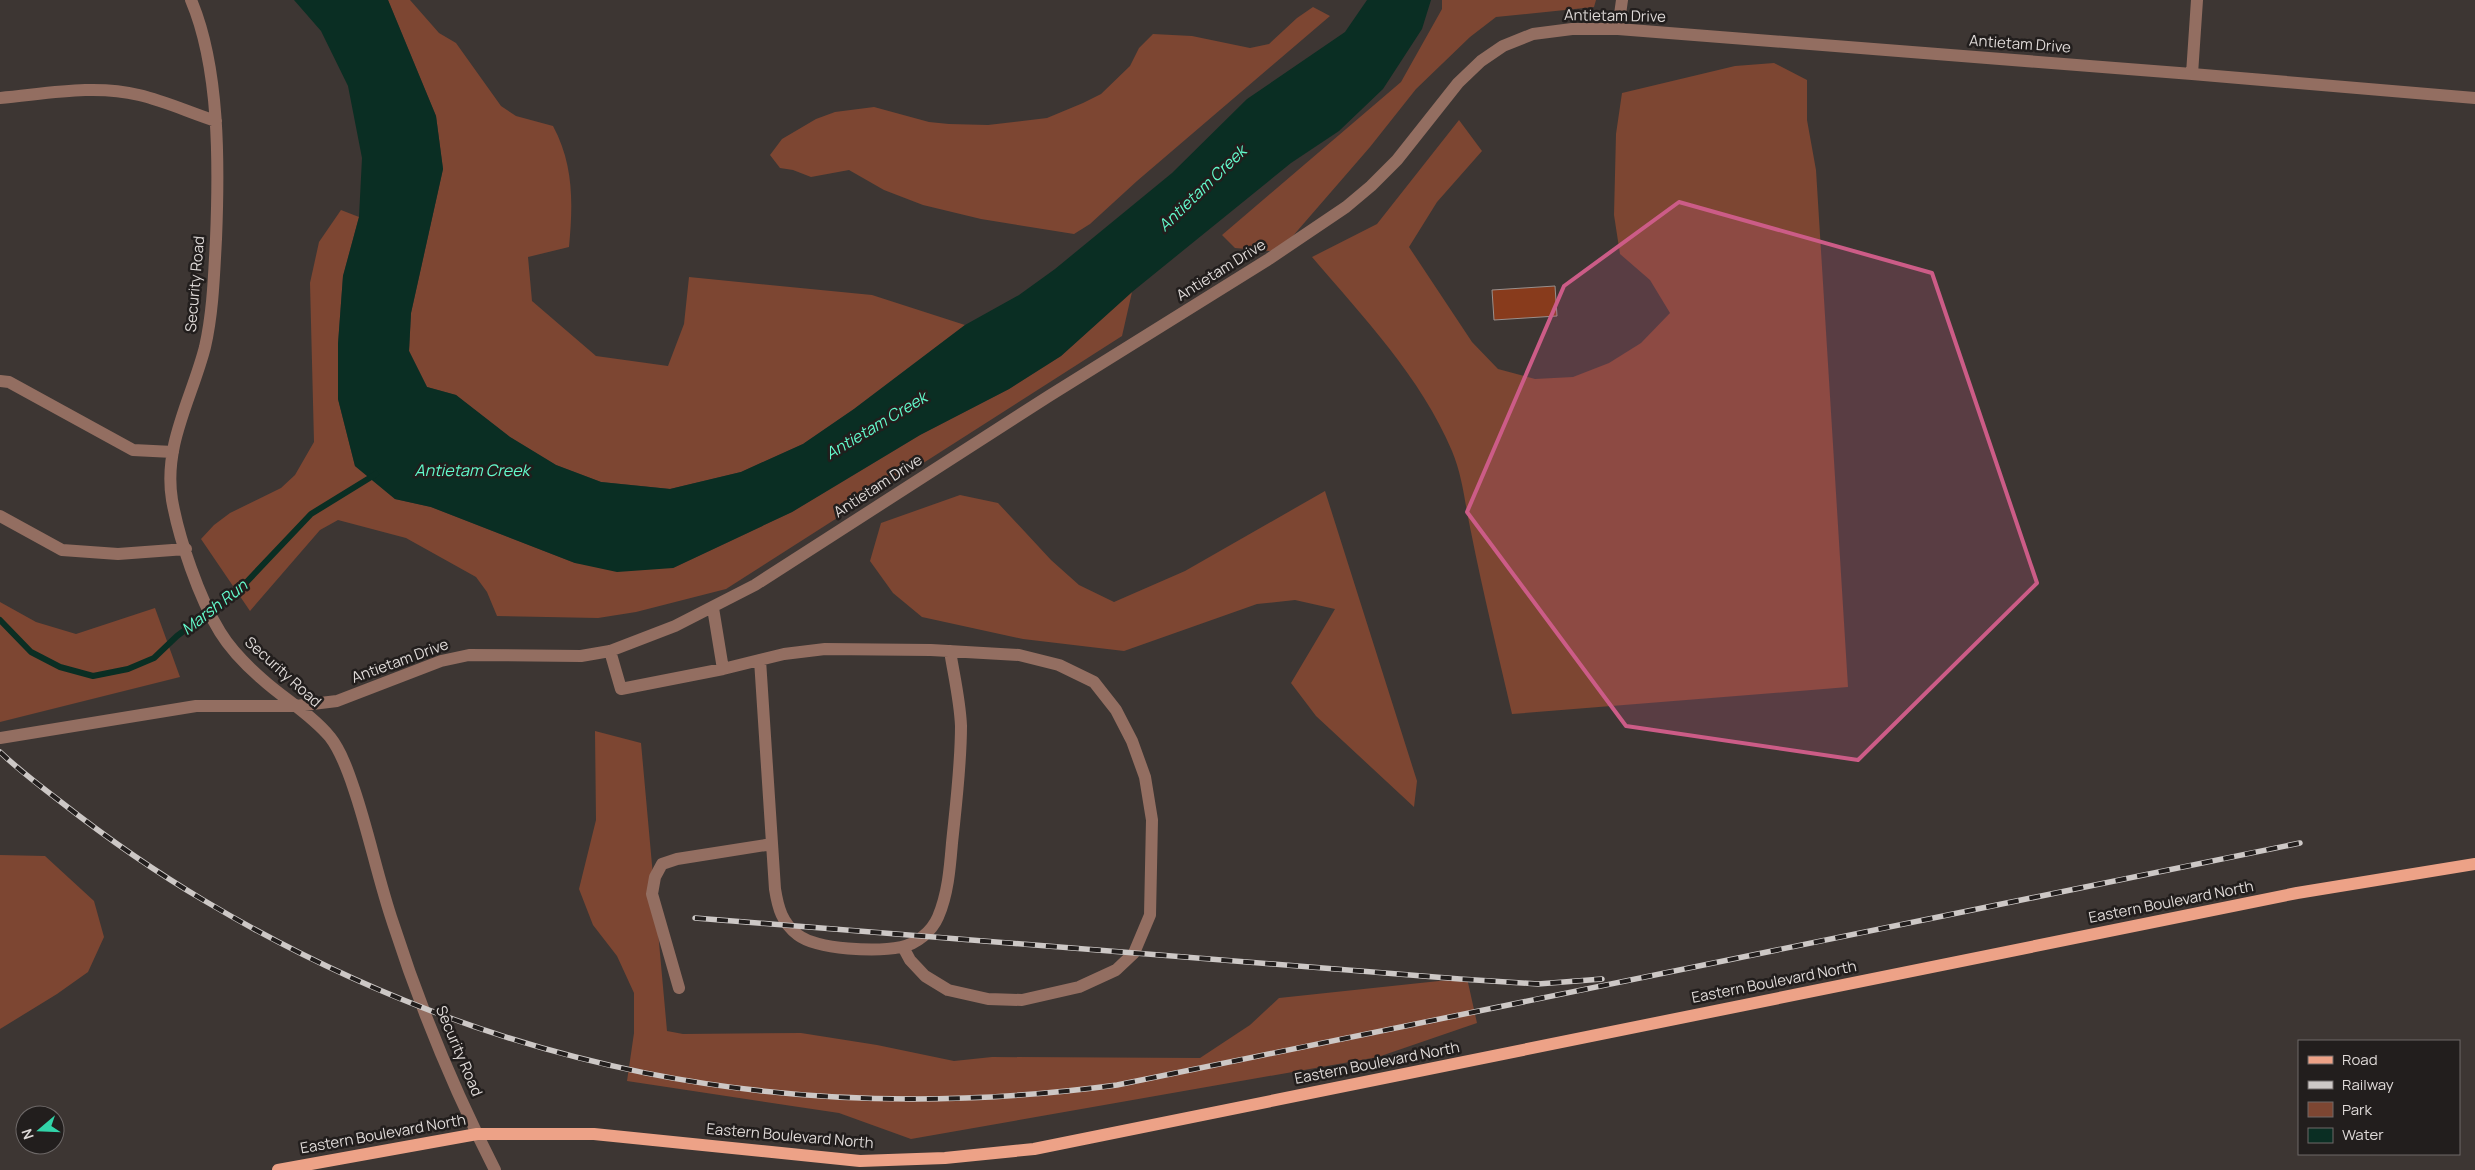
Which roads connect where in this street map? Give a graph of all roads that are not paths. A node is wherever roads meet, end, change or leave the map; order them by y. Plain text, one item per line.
1 (191, 0) edge
2 (1622, 0) edge
3 (2196, 0) edge
4 (1618, 29) junction
5 (2192, 74) junction
6 (0, 98) edge
7 (2475, 98) edge
8 (216, 121) junction
9 (0, 381) edge
10 (172, 452) junction
11 (0, 516) edge
12 (186, 549) junction
13 (713, 608) junction
14 (610, 651) junction
15 (950, 651) junction
16 (760, 660) junction
17 (723, 669) junction
18 (296, 706) junction
19 (0, 738) edge
20 (772, 844) junction
21 (2475, 864) edge
22 (903, 947) junction
23 (679, 988) dead end
24 (477, 1134) junction
25 (278, 1170) edge
26 (495, 1170) edge

1 - 8 street, Security Road
2 - 4 street
3 - 5 street
4 - 5 street, Antietam Drive
4 - 13 street, Antietam Drive
5 - 7 street, Antietam Drive
6 - 8 street
8 - 10 street, Security Road
9 - 10 street
10 - 12 street, Security Road
11 - 12 street
12 - 18 street, Security Road
13 - 14 street, Antietam Drive
13 - 17 street
14 - 17 street
14 - 18 street, Antietam Drive
15 - 16 street
15 - 22 street
15 - 22 street
16 - 17 street
16 - 20 street
18 - 19 street, Antietam Drive
18 - 24 street, Security Road
20 - 22 street
20 - 23 street
21 - 24 main road, Eastern Boulevard North
24 - 25 main road, Eastern Boulevard North
24 - 26 street, Security Road

